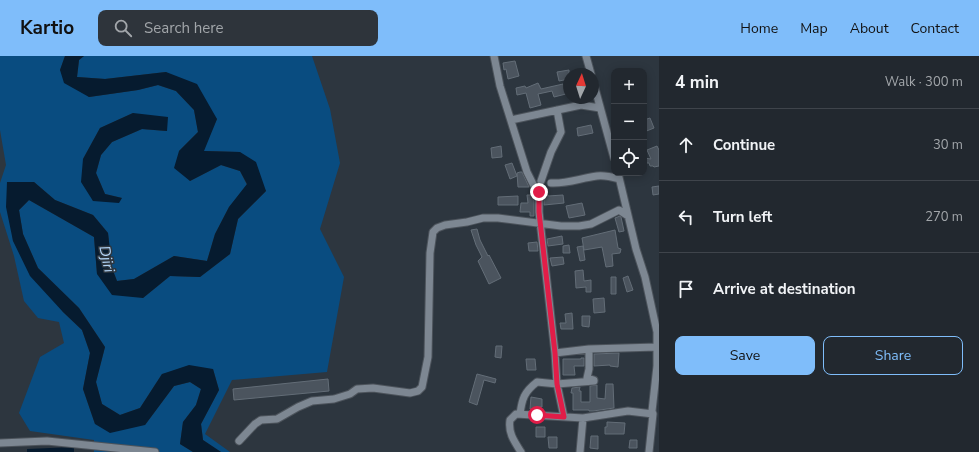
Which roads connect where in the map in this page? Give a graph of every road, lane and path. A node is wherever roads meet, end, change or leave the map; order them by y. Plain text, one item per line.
1 (494, 56) edge
2 (586, 56) edge
3 (589, 68) edge
4 (599, 104) edge
5 (600, 108) junction
6 (557, 110) junction
7 (511, 120) junction
8 (611, 147) edge
9 (611, 176) edge
10 (618, 176) edge
11 (541, 181) dead end
12 (551, 183) dead end
13 (628, 216) junction
14 (540, 223) junction
15 (657, 347) junction
16 (589, 349) junction
17 (555, 353) junction
18 (557, 384) junction
19 (520, 414) junction
20 (653, 414) junction
21 (564, 417) junction
22 (583, 418) junction
23 (239, 441) dead end
24 (0, 443) edge
25 (155, 452) edge
26 (521, 452) edge
27 (580, 452) edge
28 (649, 452) edge

1 - 7 street
2 - 3 street
4 - 5 street
5 - 6 street
5 - 8 street
6 - 7 street
6 - 11 street
7 - 14 street
9 - 12 street
10 - 13 street
13 - 14 street
13 - 15 street
14 - 17 street
14 - 23 street
15 - 16 street
15 - 20 street
16 - 17 street
16 - 18 street
17 - 18 street
18 - 19 street
18 - 21 street
19 - 21 street
19 - 26 street
20 - 22 street
20 - 28 street
21 - 22 street
22 - 27 street
24 - 25 street

